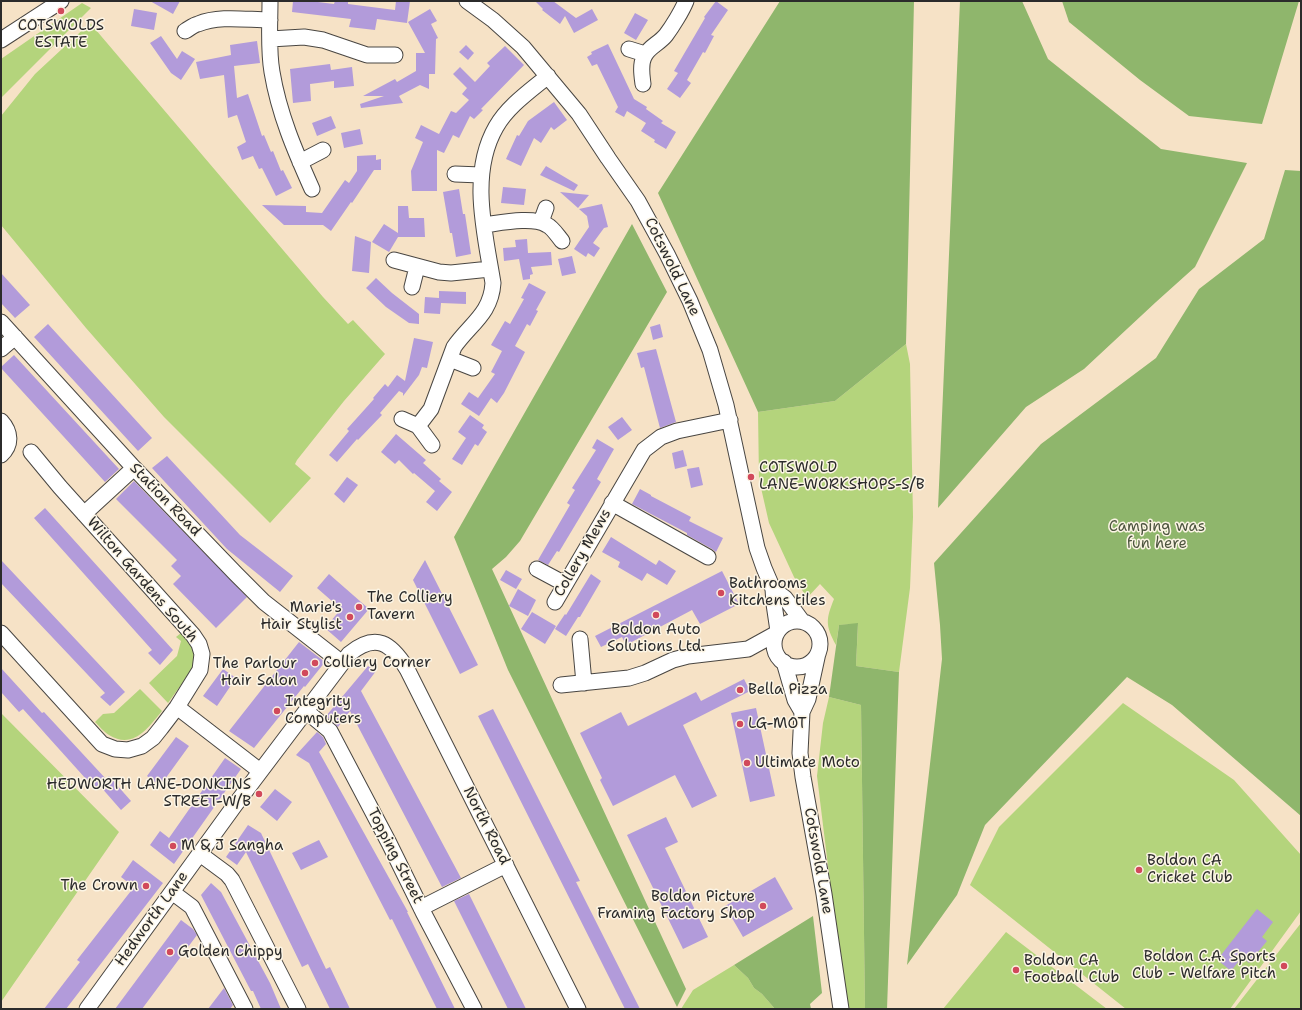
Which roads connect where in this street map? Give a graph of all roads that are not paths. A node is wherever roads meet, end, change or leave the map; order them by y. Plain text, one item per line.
1 (60, 1) edge
2 (270, 1) edge
3 (467, 1) edge
4 (686, 1) edge
5 (270, 20) junction
6 (184, 31) dead end
7 (270, 39) junction
8 (1, 40) edge
9 (628, 49) dead end
10 (645, 54) junction
11 (395, 55) dead end
12 (548, 76) junction
13 (643, 84) dead end
14 (323, 150) dead end
15 (300, 162) junction
16 (455, 174) dead end
17 (481, 175) junction
18 (312, 188) dead end
19 (546, 208) dead end
20 (541, 222) junction
21 (484, 225) junction
22 (562, 241) dead end
23 (394, 260) dead end
24 (417, 267) junction
25 (490, 269) junction
26 (412, 287) dead end
27 (1, 322) edge
28 (14, 337) junction
29 (1, 349) edge
30 (450, 359) junction
31 (473, 368) dead end
32 (402, 419) dead end
33 (730, 420) junction
34 (1, 421) edge
35 (418, 426) junction
36 (432, 445) dead end
37 (31, 452) dead end
38 (1, 455) edge
39 (134, 468) junction
40 (612, 503) junction
41 (84, 514) junction
42 (708, 557) dead end
43 (537, 569) dead end
44 (565, 584) junction
45 (773, 589) junction
46 (555, 602) dead end
47 (802, 621) junction
48 (778, 632) junction
49 (1, 633) edge
50 (580, 639) dead end
51 (389, 646) joint
52 (748, 649) junction
53 (818, 653) junction
54 (782, 661) junction
55 (342, 663) junction
56 (584, 682) junction
57 (561, 685) dead end
58 (177, 707) junction
59 (306, 711) junction
60 (802, 712) junction
61 (260, 771) junction
62 (200, 854) junction
63 (506, 865) junction
64 (172, 892) junction
65 (421, 908) junction
66 (241, 1007) edge
67 (89, 1008) edge
68 (298, 1009) edge
69 (474, 1009) edge
70 (578, 1009) edge
71 (841, 1009) edge

1 - 8 street
2 - 5 street
3 - 12 street, Cotswold Lane
4 - 10 street
5 - 6 street
5 - 7 street
7 - 11 street
7 - 15 street
9 - 10 street
10 - 13 street
12 - 17 street
12 - 33 street, Cotswold Lane
14 - 15 street
15 - 18 street
16 - 17 street
17 - 21 street
19 - 20 street
20 - 21 street
20 - 22 street
21 - 25 street
23 - 24 street
24 - 25 street
24 - 26 street
25 - 30 street
27 - 28 street, Station Road
28 - 29 street
28 - 39 street, Station Road
30 - 31 street
30 - 35 street
32 - 35 street
33 - 40 street, Collery Mews
33 - 45 street, Cotswold Lane
34 - 38 street
35 - 36 street
37 - 41 street, Wilton Gardens South
39 - 41 street, Wilton Gardens South
39 - 55 street, Station Road
40 - 42 street, Collery Mews
40 - 44 street, Collery Mews
41 - 58 street, Wilton Gardens South
43 - 44 street
44 - 46 street, Collery Mews
45 - 47 street, Cotswold Lane
45 - 48 street, Cotswold Lane
47 - 48 street
47 - 53 street
48 - 52 street
48 - 54 street
49 - 58 street, Wilton Gardens South
50 - 56 street
51 - 55 street, Hedworth Lane
51 - 63 street, North Road
52 - 54 street
52 - 56 street
53 - 54 street
53 - 60 street, Cotswold Lane
54 - 60 street, Cotswold Lane
55 - 59 street, Hedworth Lane
56 - 57 street
58 - 61 street
59 - 61 street, Hedworth Lane
59 - 65 street, Topping Street
60 - 71 street, Cotswold Lane
61 - 62 street, Hedworth Lane
62 - 64 street, Hedworth Lane
62 - 68 street
63 - 65 street
63 - 70 street, North Road
64 - 66 street
64 - 67 street, Hedworth Lane
65 - 69 street, Topping Street

